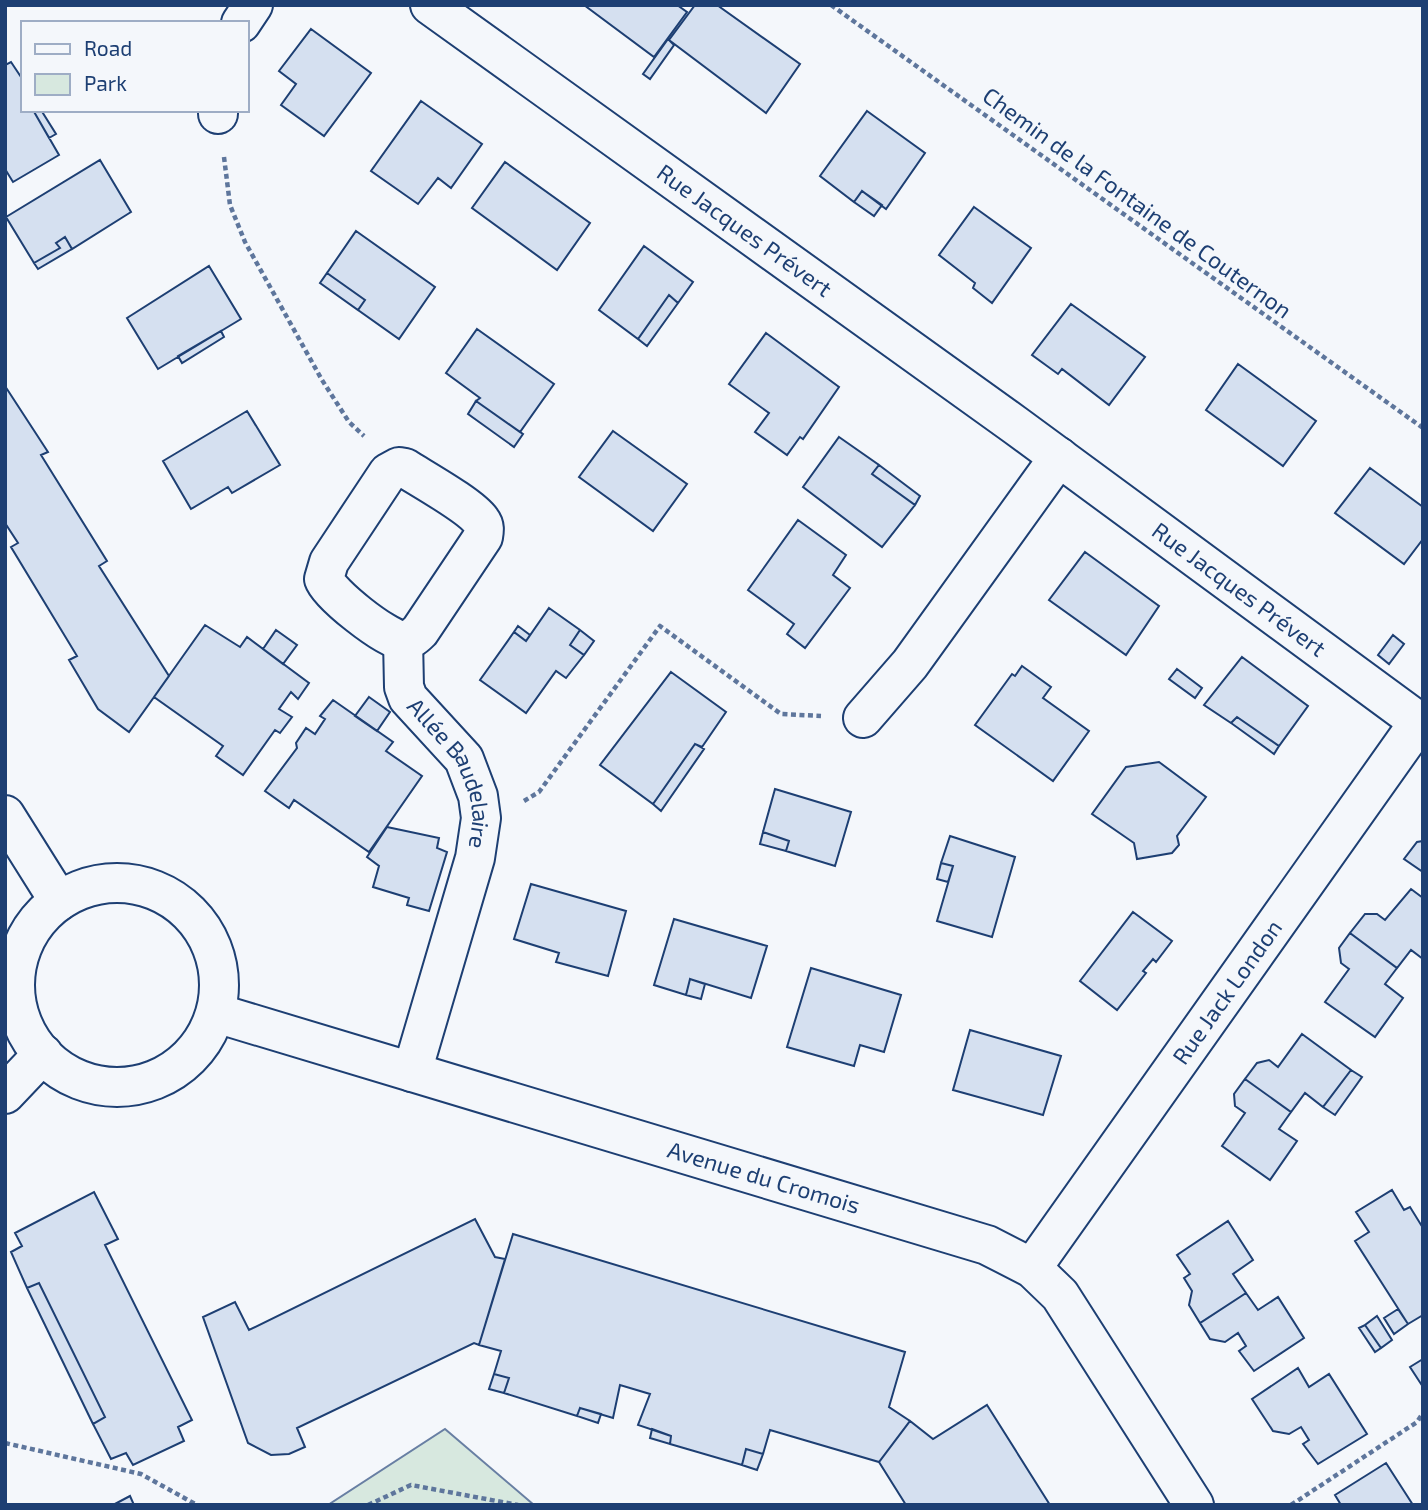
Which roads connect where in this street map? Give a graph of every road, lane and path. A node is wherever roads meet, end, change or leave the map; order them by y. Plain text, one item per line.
1 (254, 5) edge
2 (430, 5) edge
3 (831, 5) edge
4 (242, 21) edge
5 (218, 112) edge
6 (1423, 428) edge
7 (1059, 457) junction
8 (399, 467) junction
9 (403, 640) junction
10 (863, 718) joint
11 (1421, 723) edge
12 (5, 815) edge
13 (481, 818) junction
14 (59, 901) junction
15 (216, 1013) junction
16 (43, 1054) junction
17 (412, 1072) junction
18 (5, 1094) edge
19 (1032, 1268) junction
20 (1423, 1413) edge
21 (5, 1443) edge
22 (197, 1505) edge
23 (368, 1505) edge
24 (518, 1505) edge
25 (1194, 1505) edge
26 (1291, 1505) edge

1 - 4 street
2 - 7 street, Rue Jacques Prévert
3 - 6 path, Chemin de la Fontaine de Couternon
5 - 8 path
7 - 10 street
7 - 11 street, Rue Jacques Prévert
8 - 9 street
8 - 9 street
9 - 13 street, Allée Baudelaire
10 - 13 path
11 - 19 street, Rue Jack London
12 - 14 street
13 - 17 street, Allée Baudelaire
14 - 15 street
14 - 16 street
15 - 16 street
15 - 17 street, Avenue du Cromois
16 - 18 street
17 - 19 street, Avenue du Cromois
19 - 25 street, Avenue du Cromois
20 - 26 path
21 - 22 path
23 - 24 path

